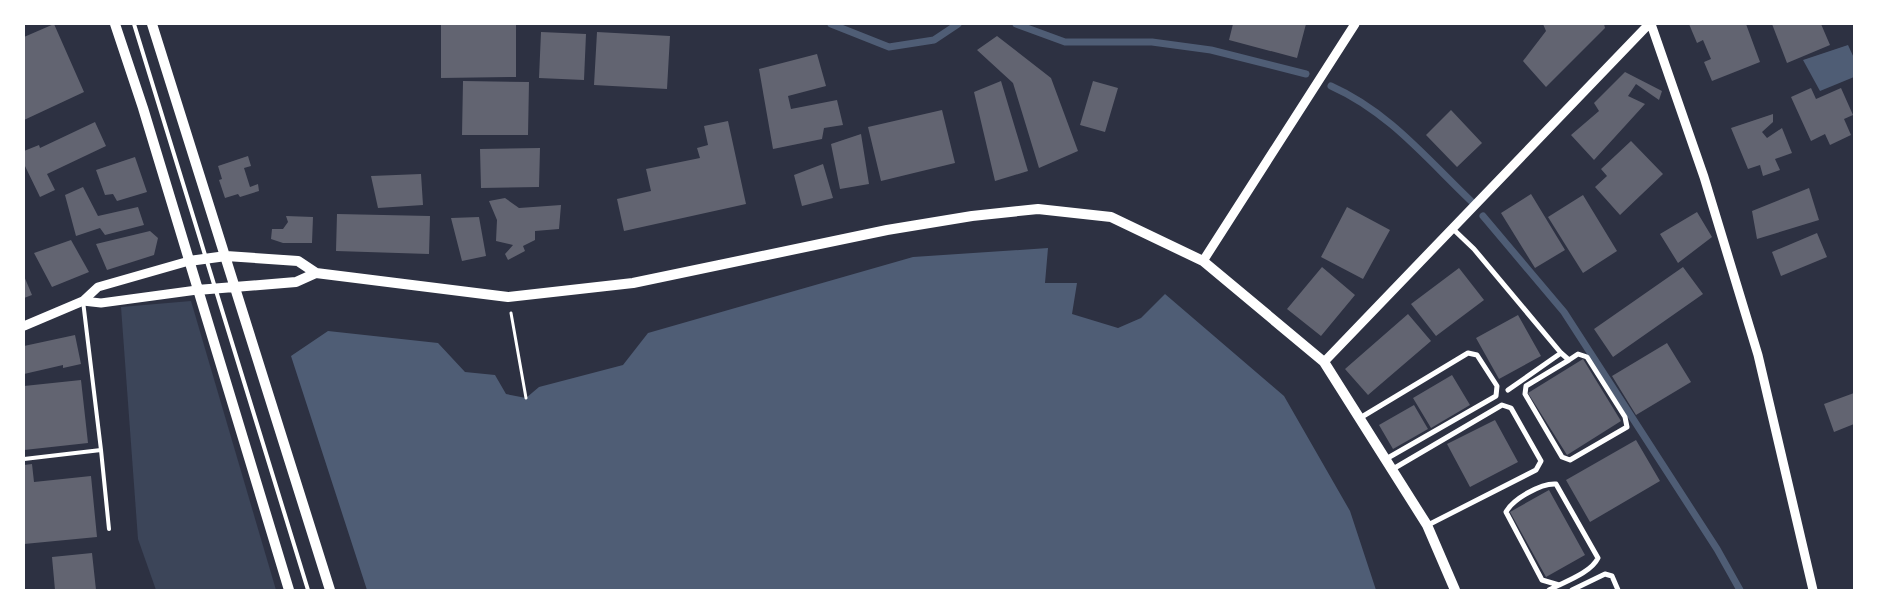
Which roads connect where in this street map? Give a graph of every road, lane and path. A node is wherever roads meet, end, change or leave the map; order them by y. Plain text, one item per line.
1 (115, 24) edge
2 (134, 24) edge
3 (152, 24) edge
4 (1355, 24) edge
5 (1650, 24) edge
6 (1452, 228) junction
7 (226, 256) junction
8 (189, 261) junction
9 (1202, 261) junction
10 (316, 273) junction
11 (236, 287) junction
12 (197, 290) junction
13 (508, 297) junction
14 (84, 302) junction
15 (24, 326) edge
16 (1561, 352) junction
17 (1569, 360) junction
18 (1324, 362) junction
19 (1508, 390) dead end
20 (526, 398) dead end
21 (1360, 418) junction
22 (101, 450) junction
23 (24, 459) edge
24 (1386, 459) junction
25 (1393, 469) junction
26 (1427, 526) junction
27 (109, 529) dead end
28 (1559, 585) junction
29 (289, 590) edge
30 (308, 590) edge
31 (330, 590) edge
32 (1455, 590) edge
33 (1549, 590) edge
34 (1572, 590) edge
35 (1618, 590) edge
36 (1813, 590) edge

1 - 8 main road
2 - 30 lane
3 - 7 main road
4 - 9 street
5 - 6 street
5 - 36 street
6 - 16 street
6 - 18 street
7 - 8 main road
7 - 10 main road
7 - 11 main road
8 - 12 main road
8 - 14 street
9 - 13 main road
9 - 18 main road
10 - 11 main road
10 - 13 main road
11 - 12 main road
11 - 31 main road
12 - 14 street
12 - 29 main road
13 - 20 path
14 - 15 street
14 - 22 lane
16 - 17 street
16 - 19 street
17 - 17 street
18 - 21 main road
21 - 24 main road
21 - 24 street
22 - 23 lane
22 - 27 lane
24 - 25 main road
25 - 26 main road
25 - 26 street
26 - 32 main road
28 - 28 street
28 - 33 street
34 - 35 street

